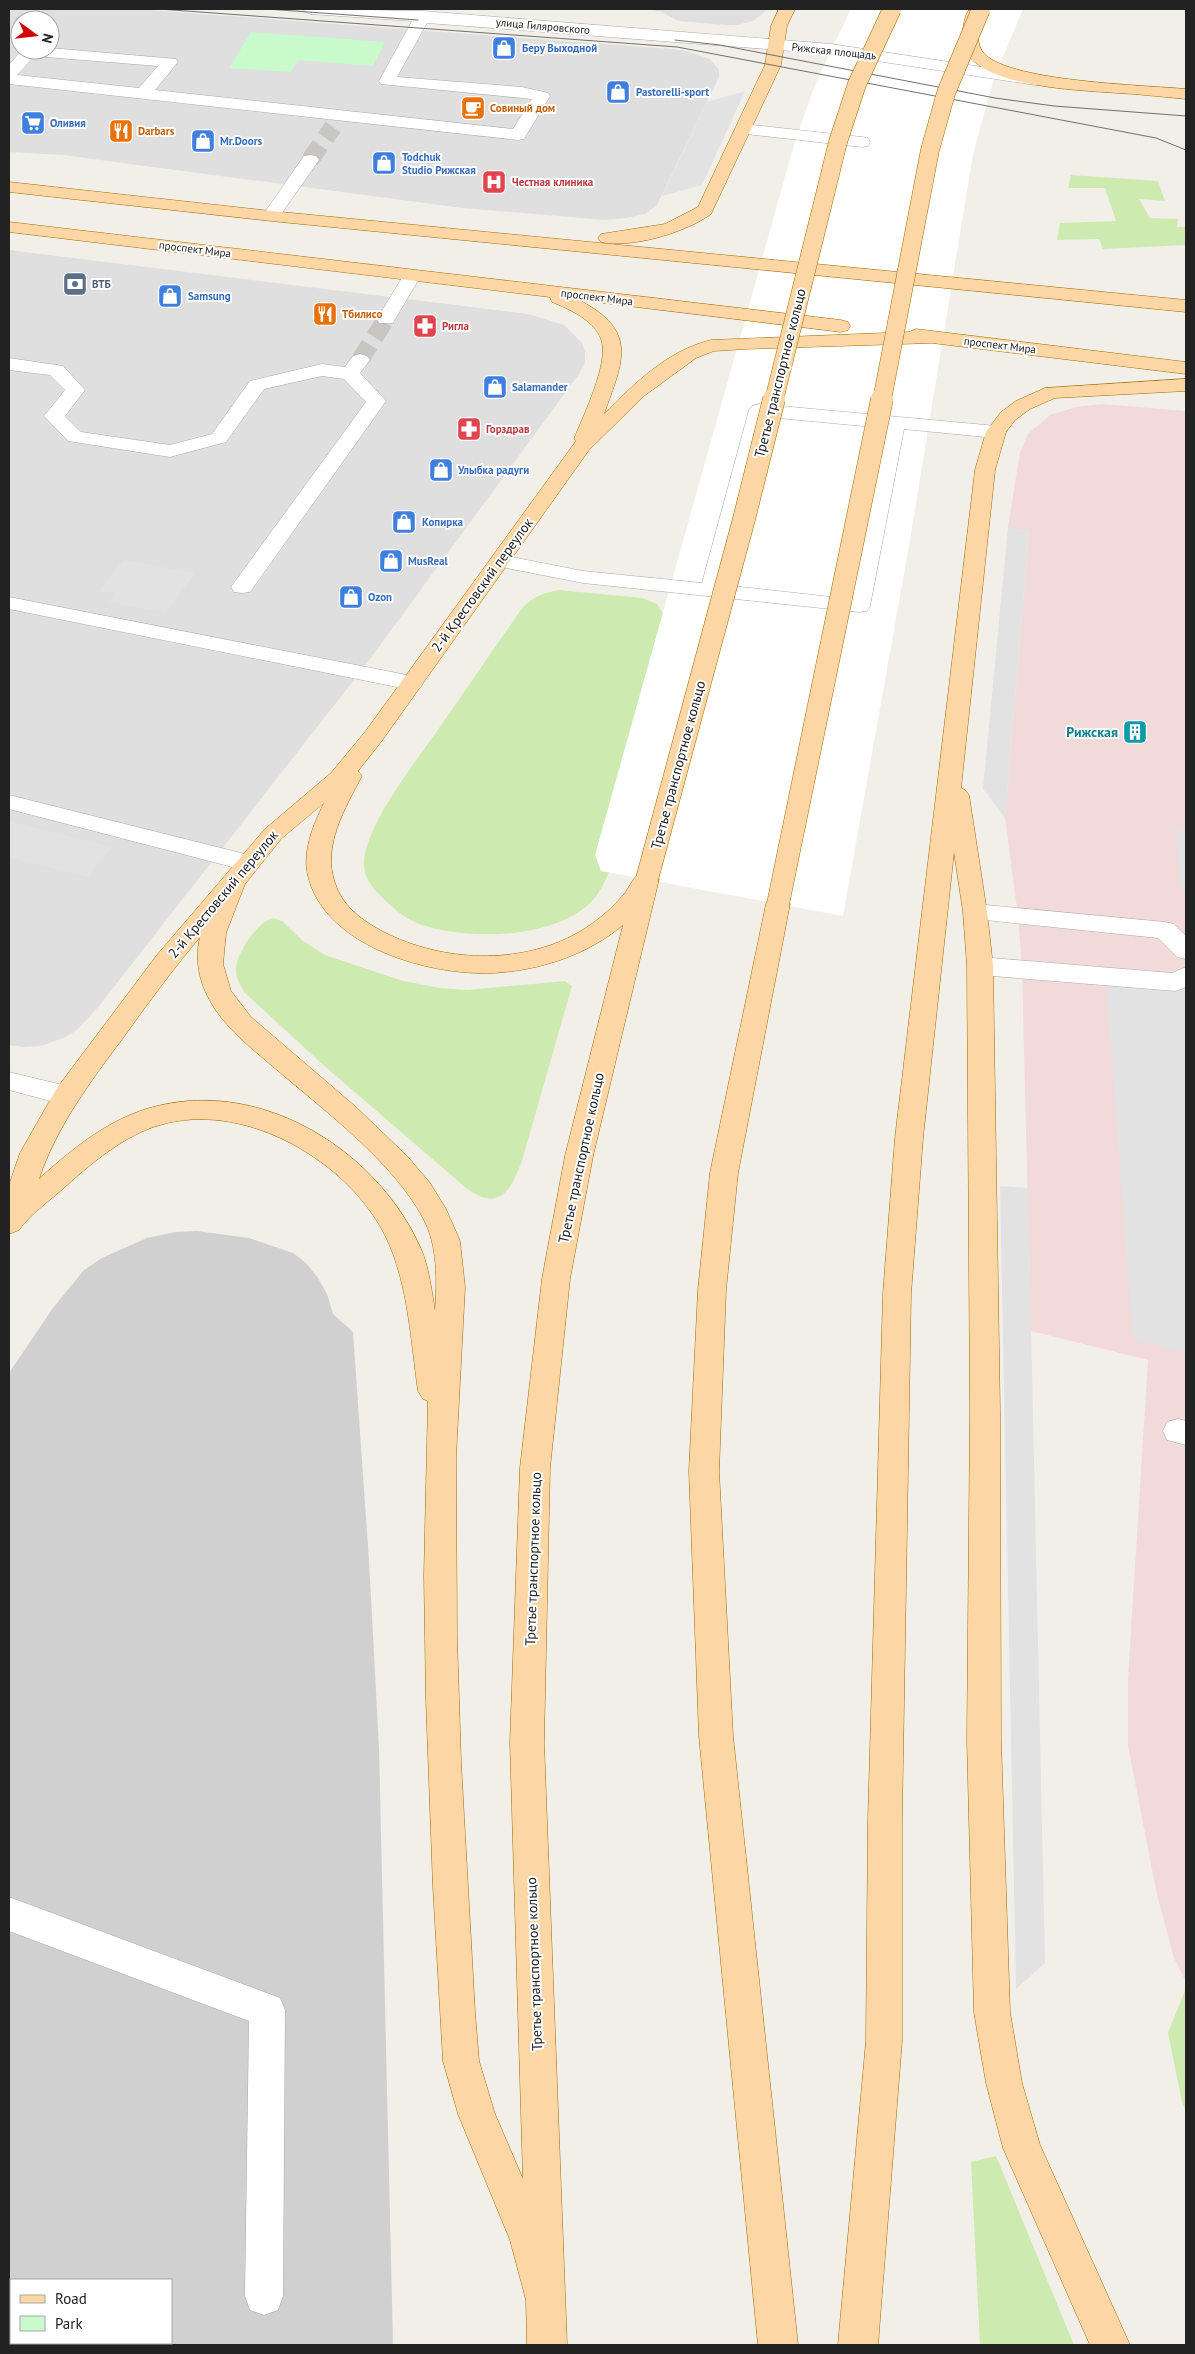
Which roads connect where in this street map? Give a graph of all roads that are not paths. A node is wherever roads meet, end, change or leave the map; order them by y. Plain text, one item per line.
1 (311, 9) edge
2 (787, 9) edge
3 (892, 9) edge
4 (979, 9) edge
5 (476, 14) edge
6 (423, 16) junction
7 (776, 45) junction
8 (9, 74) edge
9 (9, 79) edge
10 (1035, 80) junction
11 (387, 82) junction
12 (144, 93) junction
13 (1186, 94) edge
14 (363, 118) junction
15 (743, 128) junction
16 (862, 142) dead end
17 (310, 160) tunnel mouth
18 (9, 187) edge
19 (271, 216) junction
20 (9, 227) edge
21 (535, 242) junction
22 (412, 276) junction
23 (539, 290) junction
24 (1186, 306) edge
25 (386, 319) tunnel mouth
26 (934, 337) junction
27 (9, 364) edge
28 (1186, 368) edge
29 (1186, 385) edge
30 (895, 422) junction
31 (996, 432) junction
32 (582, 446) junction
33 (501, 561) junction
34 (242, 587) dead end
35 (711, 590) junction
36 (9, 603) edge
37 (412, 683) junction
38 (373, 737) junction
39 (951, 764) junction
40 (9, 802) edge
41 (240, 872) junction
42 (647, 879) junction
43 (976, 912) junction
44 (1186, 951) edge
45 (980, 966) junction
46 (1186, 976) edge
47 (9, 1081) edge
48 (66, 1095) junction
49 (9, 1222) edge
50 (440, 1442) junction
51 (9, 1914) edge
52 (264, 2296) dead end
53 (545, 2299) junction
54 (548, 2345) edge
55 (778, 2345) edge
56 (858, 2345) edge
57 (1110, 2345) edge

1 - 6 street, улица Гиляровского
2 - 7 main road
3 - 42 main road, Третье транспортное кольцо, bridge
4 - 10 main road
4 - 55 main road, bridge
5 - 6 street, улица Гиляровского
5 - 7 street, улица Гиляровского
6 - 11 street
7 - 10 street, Рижская площадь
7 - 15 main road, Рижская площадь
8 - 12 street
9 - 12 street
10 - 13 main road, Рижская площадь
11 - 14 street
11 - 14 street
12 - 14 street
15 - 16 street
15 - 21 main road, Рижская площадь
17 - 19 street
18 - 19 main road
19 - 21 main road
20 - 22 main road, проспект Мира
21 - 24 main road
22 - 23 main road, проспект Мира
22 - 25 street
23 - 26 main road, проспект Мира
23 - 32 main road, 2-й Крестовский переулок
26 - 28 main road, проспект Мира
26 - 32 main road, 2-й Крестовский переулок
27 - 34 street
29 - 31 main road
30 - 31 street
30 - 35 street
30 - 35 street
31 - 39 main road
32 - 33 main road, 2-й Крестовский переулок
33 - 35 street
33 - 37 main road, 2-й Крестовский переулок
36 - 37 street
37 - 38 main road, 2-й Крестовский переулок
38 - 41 main road, 2-й Крестовский переулок
38 - 42 main road
39 - 43 main road
39 - 56 main road
40 - 41 street
41 - 48 main road, 2-й Крестовский переулок
41 - 50 main road
42 - 53 main road, Третье транспортное кольцо
43 - 44 street
43 - 45 main road
45 - 46 street
45 - 57 main road
47 - 48 street
48 - 49 main road, 2-й Крестовский переулок
49 - 50 main road
50 - 53 main road
51 - 52 street
53 - 54 main road, Третье транспортное кольцо

